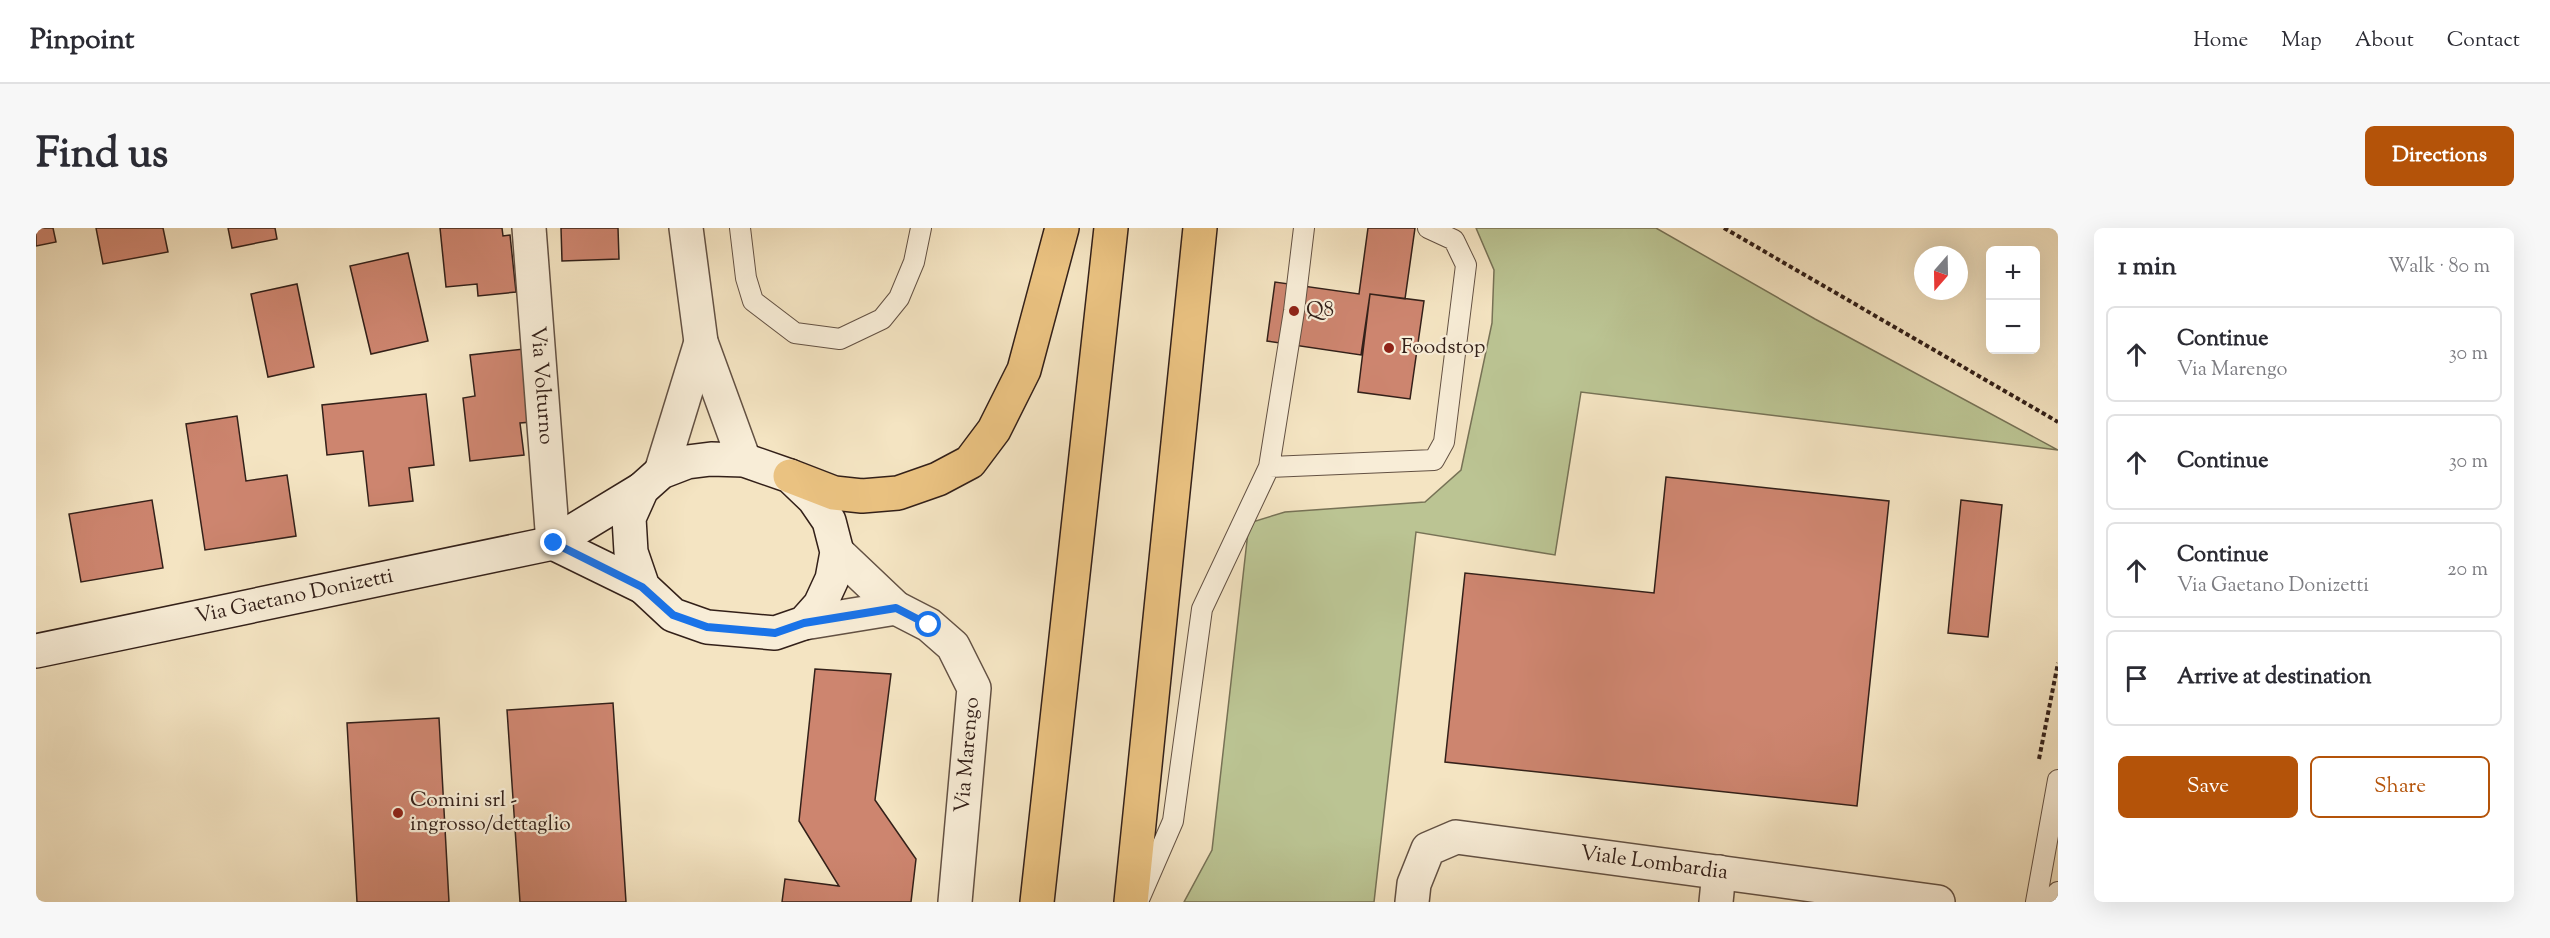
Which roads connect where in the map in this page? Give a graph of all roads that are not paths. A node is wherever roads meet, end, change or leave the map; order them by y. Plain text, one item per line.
1 (530, 228) edge
2 (686, 228) edge
3 (740, 228) edge
4 (921, 228) edge
5 (1062, 228) edge
6 (1111, 228) edge
7 (1200, 228) edge
8 (1304, 228) edge
9 (1428, 228) edge
10 (701, 342) junction
11 (744, 460) junction
12 (1269, 467) junction
13 (790, 476) junction
14 (651, 481) junction
15 (554, 543) junction
16 (837, 552) junction
17 (642, 587) junction
18 (896, 608) junction
19 (804, 623) junction
20 (36, 651) edge
21 (2058, 780) edge
22 (1718, 887) edge
23 (2058, 892) edge
24 (955, 902) edge
25 (1037, 902) edge
26 (1131, 902) edge
27 (1138, 902) edge
28 (1412, 902) edge
29 (1938, 902) edge
30 (2036, 902) edge
31 (2050, 902) edge

1 - 15 street, Via Volturno
2 - 10 street
3 - 4 lane
5 - 13 highway
6 - 25 highway
7 - 26 highway
8 - 12 lane
9 - 12 lane
10 - 11 street
10 - 14 street
11 - 13 street
11 - 14 street
12 - 27 lane
13 - 16 street
14 - 15 street, Via Gaetano Donizetti
14 - 17 street
15 - 17 street
15 - 20 street, Via Gaetano Donizetti
16 - 18 street, Via Marengo
16 - 19 street
17 - 19 street
18 - 19 street
18 - 24 street, Via Marengo
21 - 30 lane
22 - 28 street, Viale Lombardia
22 - 29 street, Viale Lombardia
23 - 31 lane

